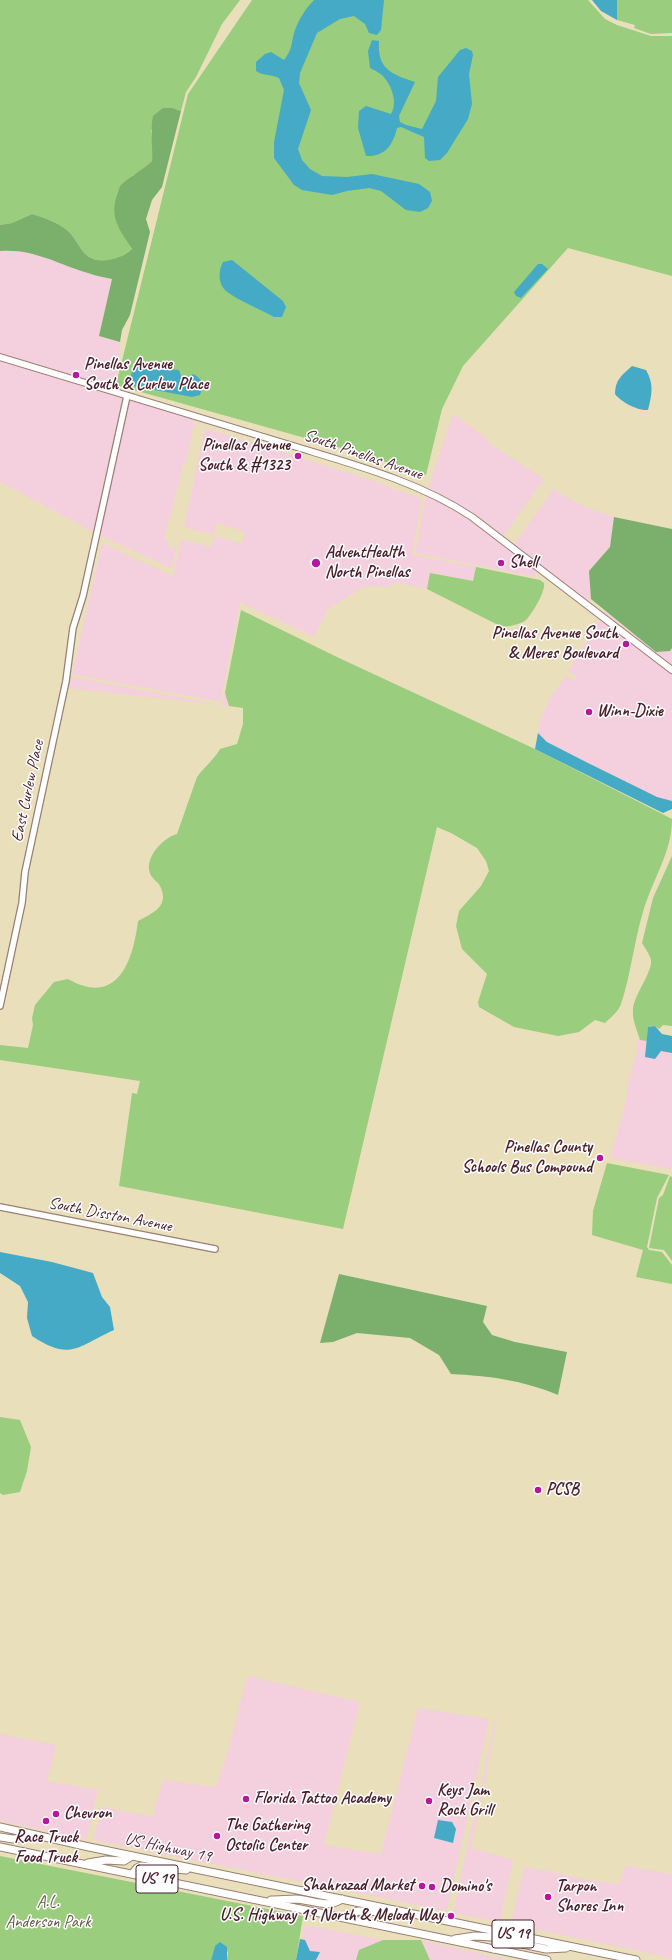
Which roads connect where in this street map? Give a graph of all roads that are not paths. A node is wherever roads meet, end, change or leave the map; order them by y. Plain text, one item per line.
1 (0, 357) edge
2 (127, 396) junction
3 (672, 670) edge
4 (0, 1006) edge
5 (0, 1207) edge
6 (215, 1249) dead end
7 (0, 1827) edge
8 (41, 1836) junction
9 (0, 1837) edge
10 (0, 1847) edge
11 (132, 1856) junction
12 (84, 1864) junction
13 (206, 1871) junction
14 (132, 1874) junction
15 (342, 1899) junction
16 (259, 1900) junction
17 (396, 1911) junction
18 (349, 1919) junction
19 (503, 1932) junction
20 (449, 1940) junction
21 (493, 1948) junction
22 (578, 1948) junction
23 (547, 1960) edge
24 (636, 1960) edge

1 - 2 main road, South Pinellas Avenue
2 - 3 main road, South Pinellas Avenue
2 - 4 street, East Curlew Place
5 - 6 street, South Disston Avenue
7 - 8 highway, US Highway 19 / US 19
8 - 9 highway
8 - 11 highway, US Highway 19 / US 19
10 - 12 highway, US Highway 19 / US 19
11 - 12 highway
11 - 13 highway, US Highway 19 / US 19
12 - 14 highway, US Highway 19 / US 19
13 - 14 highway
13 - 15 highway, US Highway 19 / US 19
14 - 16 highway, US Highway 19 / US 19
15 - 16 highway
15 - 17 highway, US Highway 19 / US 19
16 - 18 highway, US Highway 19 / US 19
17 - 18 highway
17 - 19 highway, US Highway 19 / US 19
18 - 20 highway, US Highway 19 / US 19
19 - 20 highway
19 - 22 highway, US Highway 19 / US 19
20 - 21 highway, US Highway 19 / US 19
21 - 22 highway
21 - 23 highway, US Highway 19 / US 19
22 - 24 highway, US Highway 19 / US 19

